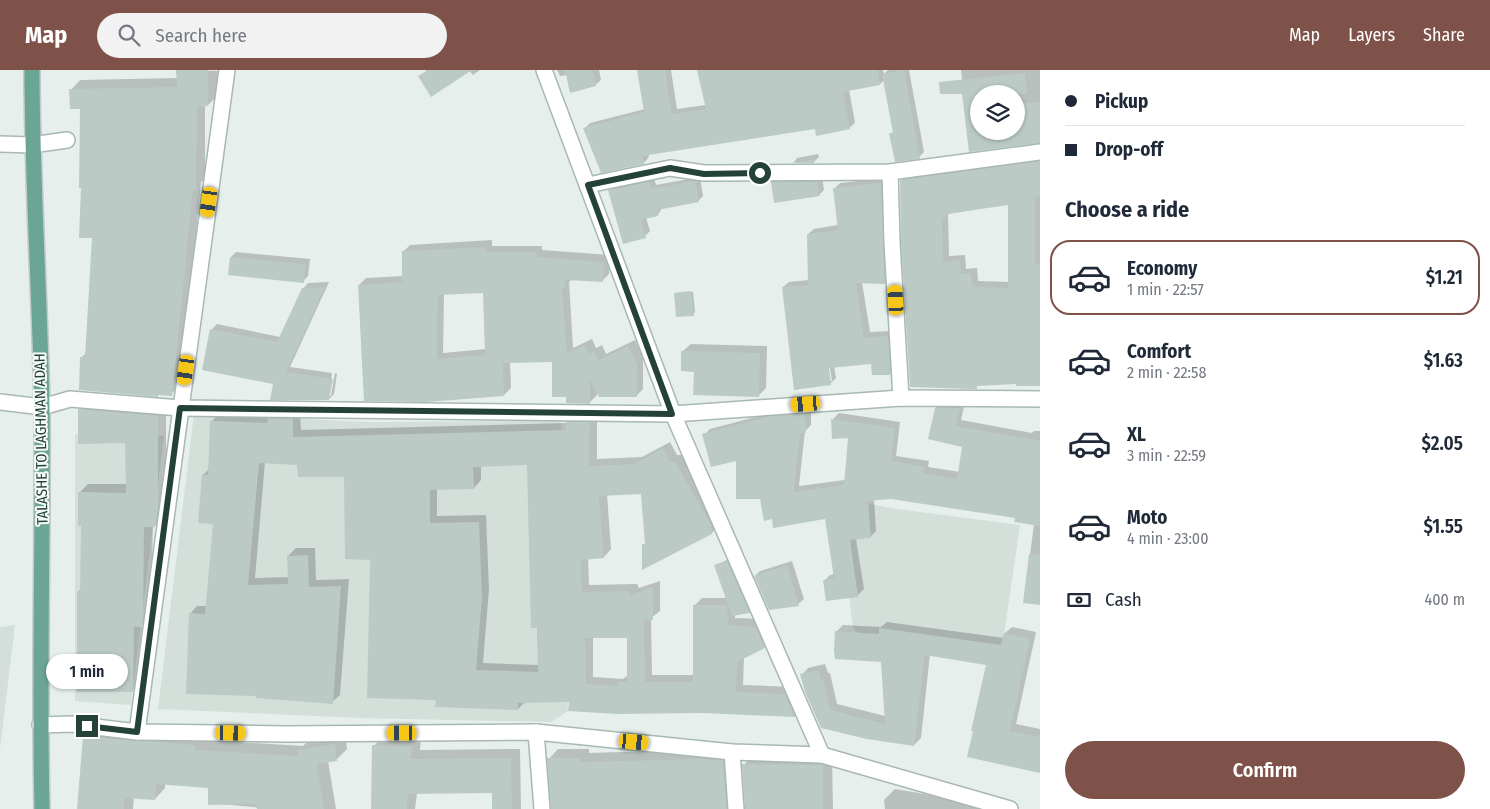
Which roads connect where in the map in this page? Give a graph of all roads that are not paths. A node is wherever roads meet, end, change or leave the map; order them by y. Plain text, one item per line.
1 (32, 70) edge
2 (227, 70) edge
3 (544, 70) edge
4 (68, 140) dead end
5 (0, 144) edge
6 (32, 145) junction
7 (1040, 152) edge
8 (890, 172) junction
9 (588, 185) junction
10 (902, 398) junction
11 (1040, 399) edge
12 (0, 402) edge
13 (42, 407) junction
14 (180, 408) junction
15 (672, 414) junction
16 (40, 725) junction
17 (137, 732) junction
18 (536, 732) junction
19 (732, 752) junction
20 (822, 755) junction
21 (42, 809) edge
22 (542, 809) edge
23 (736, 809) edge
24 (1010, 809) edge

1 - 6 main road, TALASHE TO LAGHMAN ADAH
2 - 14 street
3 - 9 street
4 - 6 street
5 - 6 street
6 - 13 main road, TALASHE TO LAGHMAN ADAH
7 - 8 street
8 - 9 street
8 - 10 street
9 - 15 street
10 - 11 street
10 - 15 street
12 - 13 street
13 - 14 street
13 - 16 main road, TALASHE TO LAGHMAN ADAH
14 - 15 street
14 - 17 street
15 - 20 street
16 - 17 street
16 - 21 main road, TALASHE TO LAGHMAN ADAH
17 - 18 street
18 - 19 street
18 - 22 street
19 - 20 street
19 - 23 street
20 - 24 street

